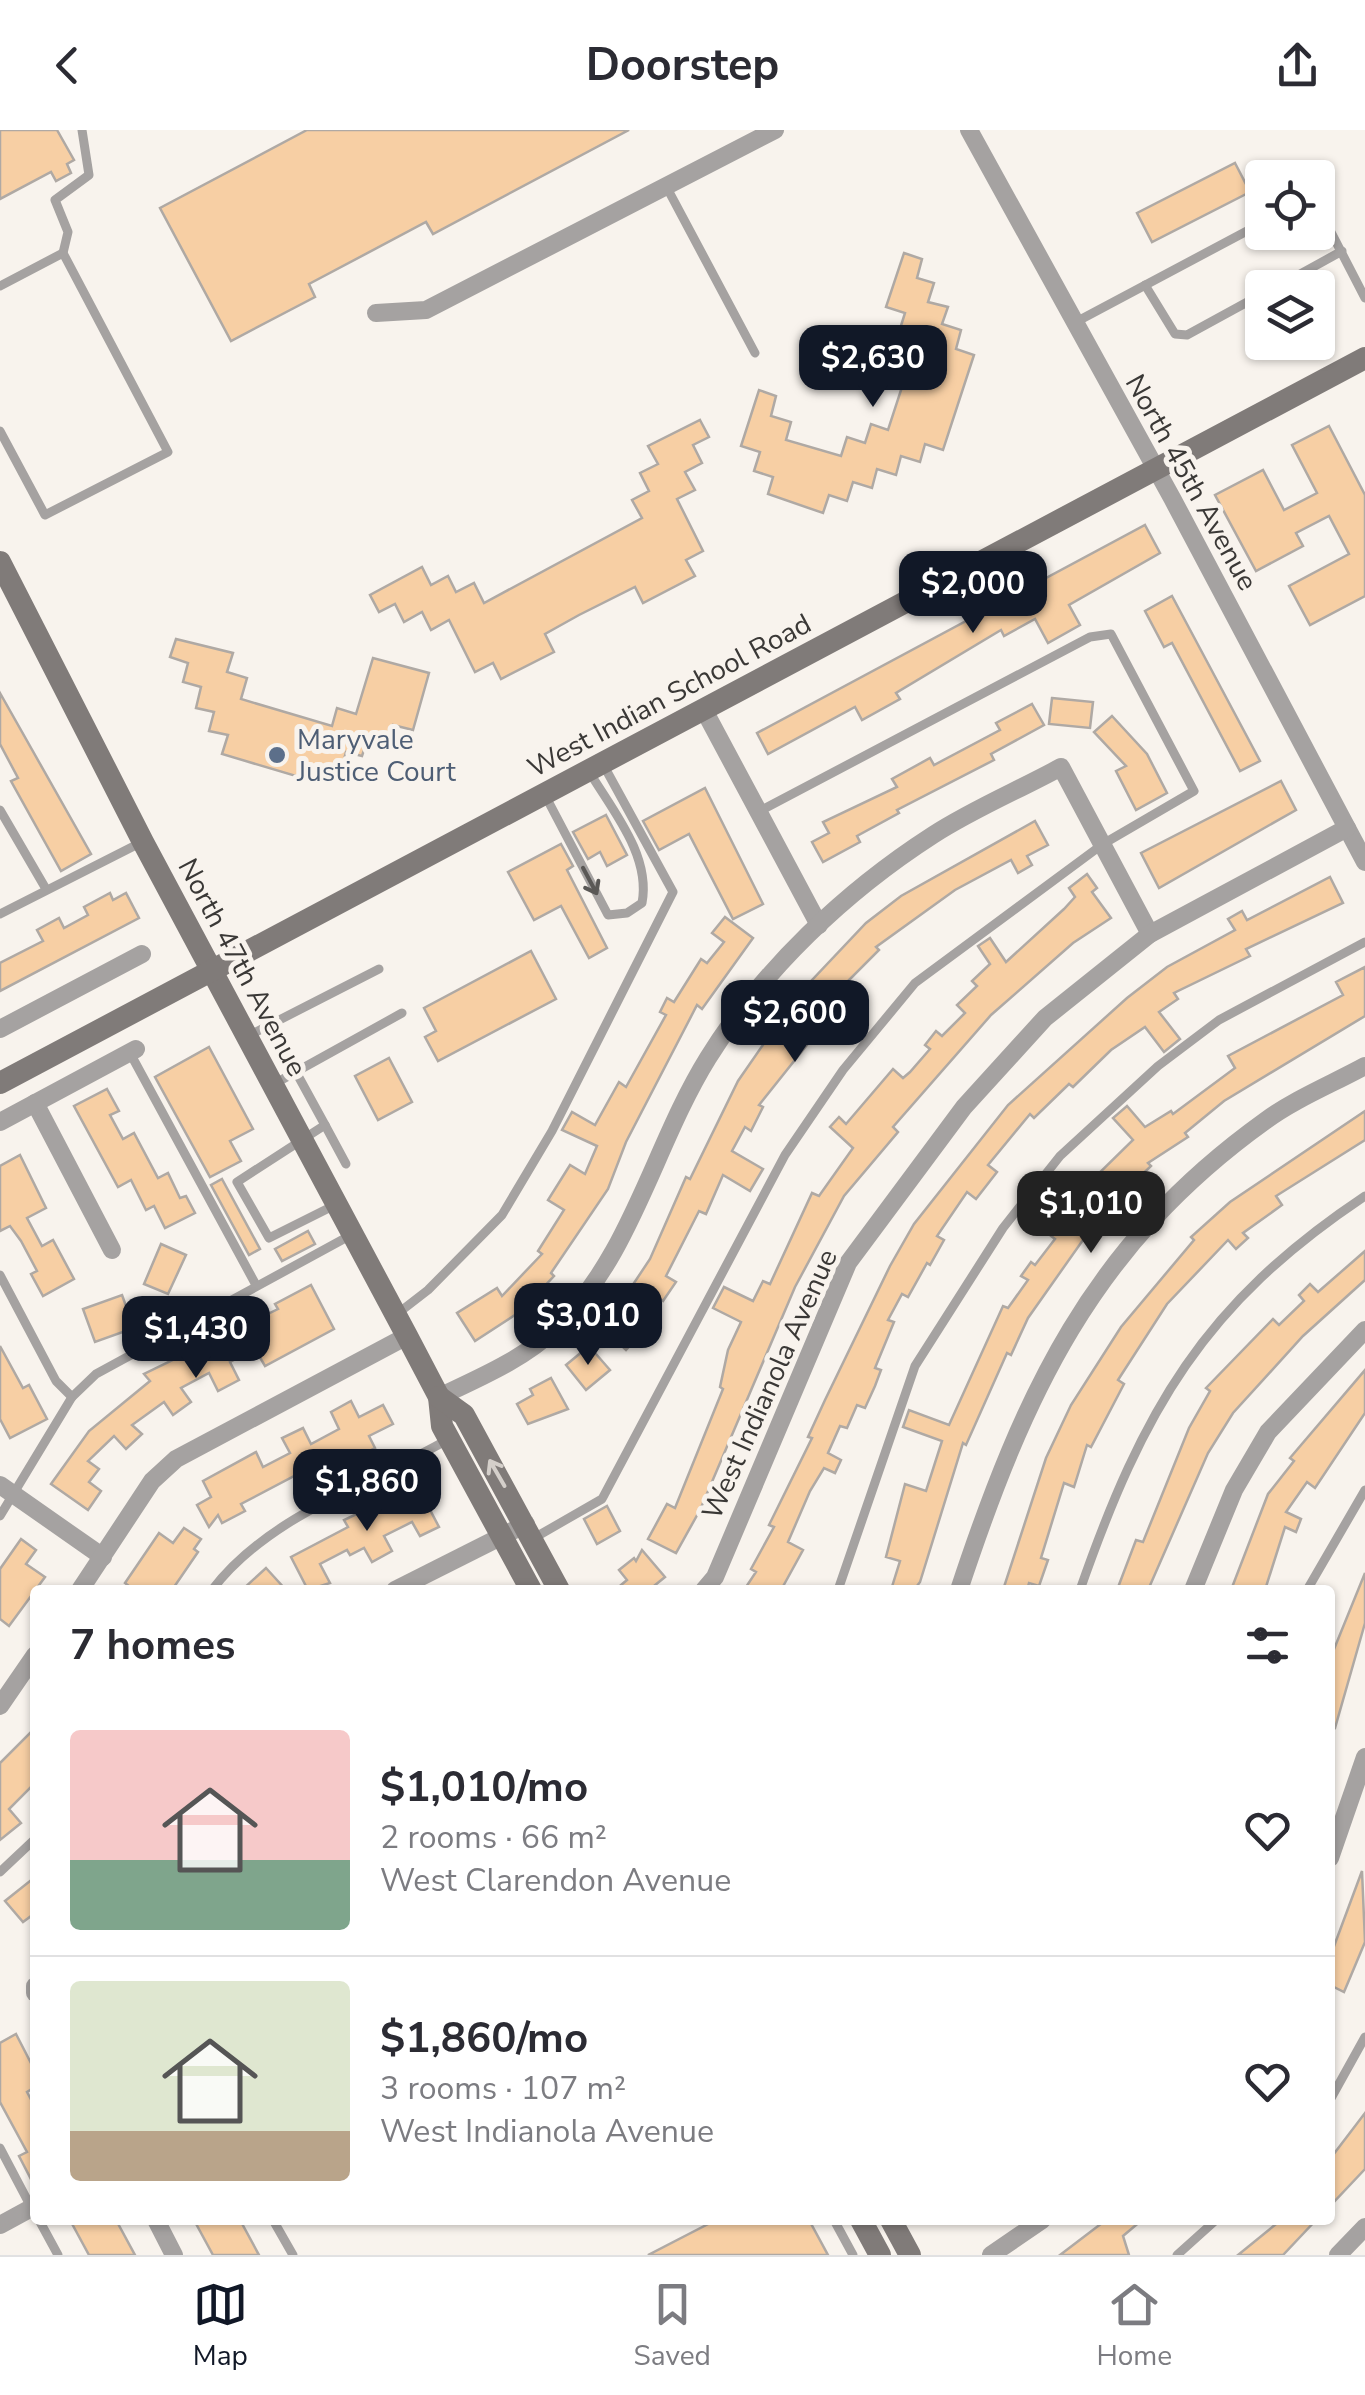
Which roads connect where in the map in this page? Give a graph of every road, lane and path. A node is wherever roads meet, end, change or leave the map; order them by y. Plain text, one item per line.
1 (82, 130) edge
2 (775, 130) edge
3 (968, 130) edge
4 (666, 186) junction
5 (1245, 232) edge
6 (1335, 238) edge
7 (1342, 251) junction
8 (63, 253) junction
9 (1308, 270) edge
10 (1146, 285) junction
11 (0, 286) edge
12 (1365, 298) edge
13 (1245, 303) edge
14 (376, 313) dead end
15 (1074, 323) junction
16 (755, 353) dead end
17 (1365, 358) edge
18 (0, 431) edge
19 (1155, 470) junction
20 (0, 562) edge
21 (704, 710) junction
22 (596, 767) junction
23 (544, 794) junction
24 (0, 810) edge
25 (758, 812) junction
26 (1347, 828) junction
27 (142, 842) junction
28 (1103, 844) junction
29 (1365, 862) edge
30 (46, 889) junction
31 (0, 914) edge
32 (819, 925) junction
33 (1150, 934) junction
34 (1365, 942) edge
35 (142, 954) dead end
36 (379, 969) dead end
37 (212, 971) junction
38 (402, 1013) dead end
39 (0, 1029) edge
40 (246, 1037) junction
41 (133, 1051) joint
42 (1365, 1066) edge
43 (296, 1072) junction
44 (0, 1083) edge
45 (272, 1085) junction
46 (35, 1103) junction
47 (0, 1122) edge
48 (325, 1125) junction
49 (302, 1142) junction
50 (346, 1164) dead end
51 (1365, 1196) edge
52 (336, 1205) junction
53 (352, 1235) junction
54 (112, 1250) dead end
55 (0, 1274) edge
56 (256, 1284) junction
57 (401, 1326) junction
58 (1365, 1330) edge
59 (72, 1398) junction
60 (439, 1398) junction
61 (449, 1438) junction
62 (7, 1490) edge
63 (1365, 1490) edge
64 (0, 1516) edge
65 (530, 1531) junction
66 (506, 1544) junction
67 (103, 1557) junction
68 (83, 1585) edge
69 (216, 1585) edge
70 (407, 1585) edge
71 (527, 1585) edge
72 (557, 1585) edge
73 (708, 1585) edge
74 (840, 1585) edge
75 (961, 1585) edge
76 (1082, 1585) edge
77 (1195, 1585) edge
78 (1310, 1585) edge
79 (30, 1662) edge
80 (0, 1706) edge
81 (1365, 1757) edge
82 (30, 1844) edge
83 (1335, 1844) edge
84 (0, 1872) edge
85 (1365, 2037) edge
86 (1335, 2091) edge
87 (0, 2148) edge
88 (30, 2203) edge
89 (30, 2214) edge
90 (42, 2225) edge
91 (159, 2225) edge
92 (277, 2225) edge
93 (837, 2225) edge
94 (864, 2225) edge
95 (893, 2225) edge
96 (1035, 2225) edge
97 (1210, 2225) edge
98 (0, 2226) edge
99 (1365, 2227) edge
100 (58, 2255) edge
101 (174, 2255) edge
102 (292, 2255) edge
103 (853, 2255) edge
104 (880, 2255) edge
105 (910, 2255) edge
106 (991, 2255) edge
107 (1177, 2255) edge
108 (1338, 2255) edge

1 - 8 lane
2 - 4 street
3 - 15 street, North 45th Avenue
4 - 14 street
4 - 16 lane
5 - 10 lane
6 - 7 lane
7 - 9 lane
7 - 12 lane
8 - 11 lane
8 - 18 lane
10 - 13 lane
10 - 15 lane
15 - 19 street, North 45th Avenue
17 - 19 main road, West Indian School Road
19 - 21 main road, West Indian School Road
19 - 26 street, North 45th Avenue
20 - 27 main road, North 47th Avenue
21 - 22 main road, West Indian School Road
21 - 25 street
22 - 23 main road, West Indian School Road
23 -> 22 lane
22 - 57 lane
23 - 37 main road, West Indian School Road
24 - 30 lane
25 - 28 lane
25 - 32 street
26 - 29 street, North 45th Avenue
26 - 33 street, West Indianola Avenue
27 - 30 lane
27 - 37 main road, North 47th Avenue
28 - 32 street
28 - 33 street
28 - 65 lane
30 - 31 lane
32 - 60 street
33 - 73 street, West Indianola Avenue
34 - 74 lane
35 - 39 street
36 - 40 lane
37 - 40 main road, North 47th Avenue
37 - 44 main road, West Indian School Road
38 - 43 lane
40 - 45 main road, North 47th Avenue
41 - 46 street
41 - 56 lane
42 - 75 street
43 - 45 lane
43 - 48 lane
45 - 49 main road, North 47th Avenue
46 - 47 street
46 - 54 street
48 - 49 lane
48 - 50 lane
49 - 52 main road, North 47th Avenue
49 - 52 lane
51 - 76 lane
52 - 53 main road, North 47th Avenue
53 - 56 lane
53 - 57 main road, North 47th Avenue
55 - 59 lane
56 - 59 lane
57 - 60 main road, North 47th Avenue
57 - 67 street
58 - 77 street
59 - 62 lane
60 - 61 main road, North 47th Avenue
65 -> 60 main road, North 47th Avenue
61 - 66 main road, North 47th Avenue
61 - 69 lane
62 - 64 lane
62 - 67 street
63 - 78 lane
65 - 66 street
65 - 72 main road, North 47th Avenue
66 - 70 street
66 - 71 main road, North 47th Avenue
67 - 68 street
79 - 80 street
81 - 83 street
82 - 84 lane
85 - 86 lane
87 - 88 lane
89 - 98 street
90 - 100 lane
91 - 101 street
92 - 102 lane
93 - 103 lane
94 - 104 main road
95 - 105 main road
96 - 106 street
97 - 107 lane
99 - 108 street

